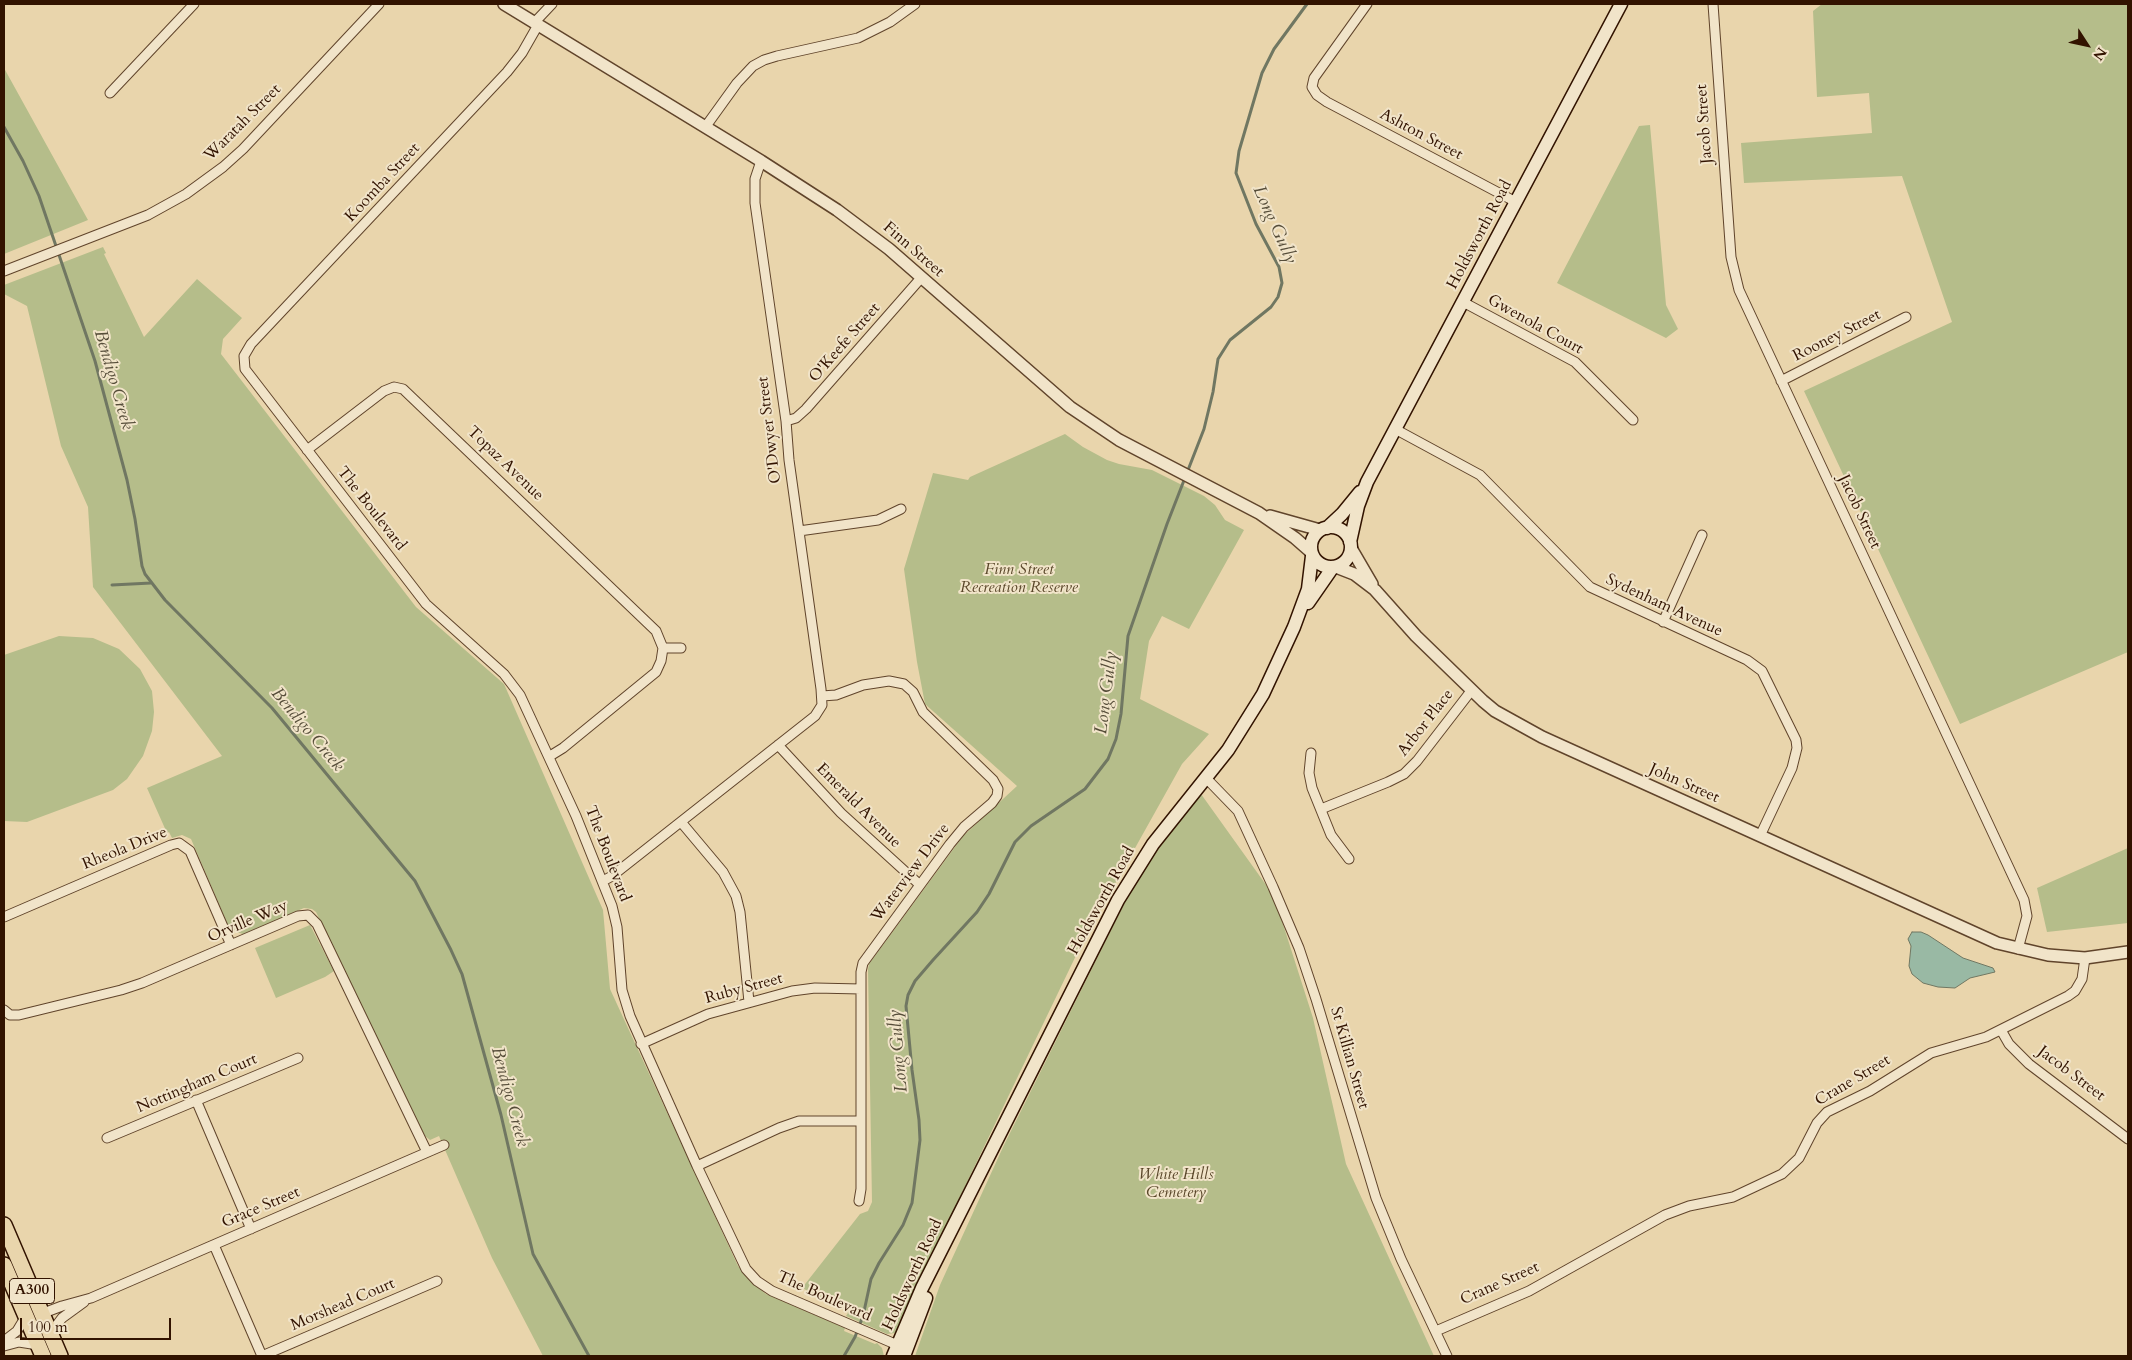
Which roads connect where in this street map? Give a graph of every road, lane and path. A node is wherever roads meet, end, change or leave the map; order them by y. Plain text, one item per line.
1 (194, 4) edge
2 (379, 4) edge
3 (498, 4) edge
4 (504, 4) edge
5 (552, 4) edge
6 (915, 4) edge
7 (1367, 4) edge
8 (1621, 4) edge
9 (1713, 4) edge
10 (536, 24) junction
11 (110, 93) dead end
12 (706, 126) junction
13 (761, 161) junction
14 (1516, 202) junction
15 (4, 271) edge
16 (921, 278) junction
17 (1463, 302) junction
18 (1906, 317) dead end
19 (244, 356) joint
20 (1781, 381) junction
21 (1633, 420) dead end
22 (786, 421) junction
23 (1395, 429) junction
24 (307, 450) junction
25 (1367, 482) junction
26 (901, 509) dead end
27 (1259, 513) junction
28 (1323, 529) junction
29 (799, 531) junction
30 (1702, 535) dead end
31 (1350, 545) junction
32 (1312, 554) junction
33 (1335, 567) junction
34 (1375, 590) junction
35 (1663, 622) junction
36 (1294, 627) junction
37 (663, 648) junction
38 (681, 648) dead end
39 (1471, 691) junction
40 (822, 696) junction
41 (778, 745) junction
42 (1311, 753) dead end
43 (550, 756) junction
44 (1206, 778) junction
45 (1321, 809) junction
46 (681, 822) junction
47 (1760, 836) junction
48 (1349, 859) dead end
49 (603, 881) junction
50 (920, 885) junction
51 (4, 917) edge
52 (231, 945) junction
53 (2018, 949) junction
54 (2128, 952) edge
55 (2084, 958) junction
56 (861, 989) junction
57 (749, 1002) junction
58 (4, 1010) edge
59 (2001, 1030) junction
60 (641, 1044) junction
61 (298, 1058) dead end
62 (196, 1100) junction
63 (860, 1121) junction
64 (107, 1138) dead end
65 (2128, 1139) edge
66 (444, 1145) dead end
67 (428, 1152) junction
68 (697, 1166) junction
69 (859, 1201) dead end
70 (4, 1225) edge
71 (251, 1229) junction
72 (214, 1245) junction
73 (4, 1265) edge
74 (436, 1281) dead end
75 (91, 1298) junction
76 (41, 1314) junction
77 (26, 1316) junction
78 (1436, 1331) junction
79 (50, 1334) junction
80 (4, 1341) edge
81 (4, 1346) edge
82 (40, 1350) edge
83 (900, 1352) edge
84 (50, 1356) edge
85 (60, 1356) edge
86 (262, 1356) edge
87 (1447, 1356) edge

1 - 11 street
2 - 15 street, Waratah Street
3 - 10 street, Finn Street
4 - 10 street, Finn Street
5 - 10 street, Koomba Street
6 - 12 street
7 - 14 street, Ashton Street
8 - 14 main road, Holdsworth Road
9 - 20 street, Jacob Street
10 - 12 street, Finn Street
10 - 19 street, Koomba Street
12 - 13 street, Finn Street
13 - 16 street, Finn Street
13 - 22 street, O'Dwyer Street
14 - 17 main road, Holdsworth Road
16 - 22 street, O'Keefe Street
16 - 27 street, Finn Street
17 - 21 street, Gwenola Court
17 - 23 main road, Holdsworth Road
18 - 20 street, Rooney Street
19 - 24 street, The Boulevard
20 - 53 street, Jacob Street
22 - 29 street, O'Dwyer Street
23 - 25 main road, Holdsworth Road
23 - 35 street, Sydenham Avenue
24 - 37 street, Topaz Avenue
24 - 43 street, The Boulevard
25 - 28 main road, Holdsworth Road
25 - 31 main road, Holdsworth Road
26 - 29 street
27 - 28 street, Finn Street
27 - 32 street, Finn Street
28 - 31 main road
28 - 32 main road
29 - 40 street, O'Dwyer Street
30 - 35 street
31 - 33 main road
31 - 34 street, John Street
32 - 33 main road
32 - 36 main road, Holdsworth Road
33 - 34 street, John Street
33 - 36 main road, Holdsworth Road
34 - 39 street, John Street
35 - 47 street, Sydenham Avenue
36 - 44 main road, Holdsworth Road
37 - 38 street
37 - 43 street
39 - 45 street, Arbor Place
39 - 47 street, John Street
40 - 41 street
40 - 50 street, Waterview Drive
41 - 46 street
41 - 50 street, Emerald Avenue
42 - 45 street
43 - 49 street, The Boulevard
44 - 78 street, St Killian Street
44 - 83 main road, Holdsworth Road
45 - 48 street
46 - 49 street
46 - 57 street
47 - 53 street, John Street
49 - 60 street, The Boulevard
50 - 56 street, Waterview Drive
51 - 52 street, Rheola Drive
52 - 58 street, Orville Way
52 - 67 street, Orville Way
53 - 55 street
54 - 55 street
55 - 59 street, Crane Street
56 - 57 street, Ruby Street
56 - 63 street, Waterview Drive
57 - 60 street, Ruby Street
59 - 65 street, Jacob Street
59 - 78 street, Crane Street
60 - 68 street, The Boulevard
61 - 62 street, Nottingham Court
62 - 64 street, Nottingham Court
62 - 71 street
63 - 68 street
63 - 69 street, Waterview Drive
66 - 67 street, Grace Street
67 - 71 street, Grace Street
68 - 83 street, The Boulevard
70 - 76 highway, A300
71 - 72 street, Grace Street
72 - 75 street, Grace Street
72 - 86 street
73 - 77 highway, A300
74 - 86 street, Morshead Court
75 - 76 street, Grace Street
75 - 79 street, Grace Street
76 - 79 highway, A300
76 - 84 highway
77 - 80 street
77 - 82 highway, A300
78 - 87 street, St Killian Street
79 - 85 highway, A300
81 - 82 street

